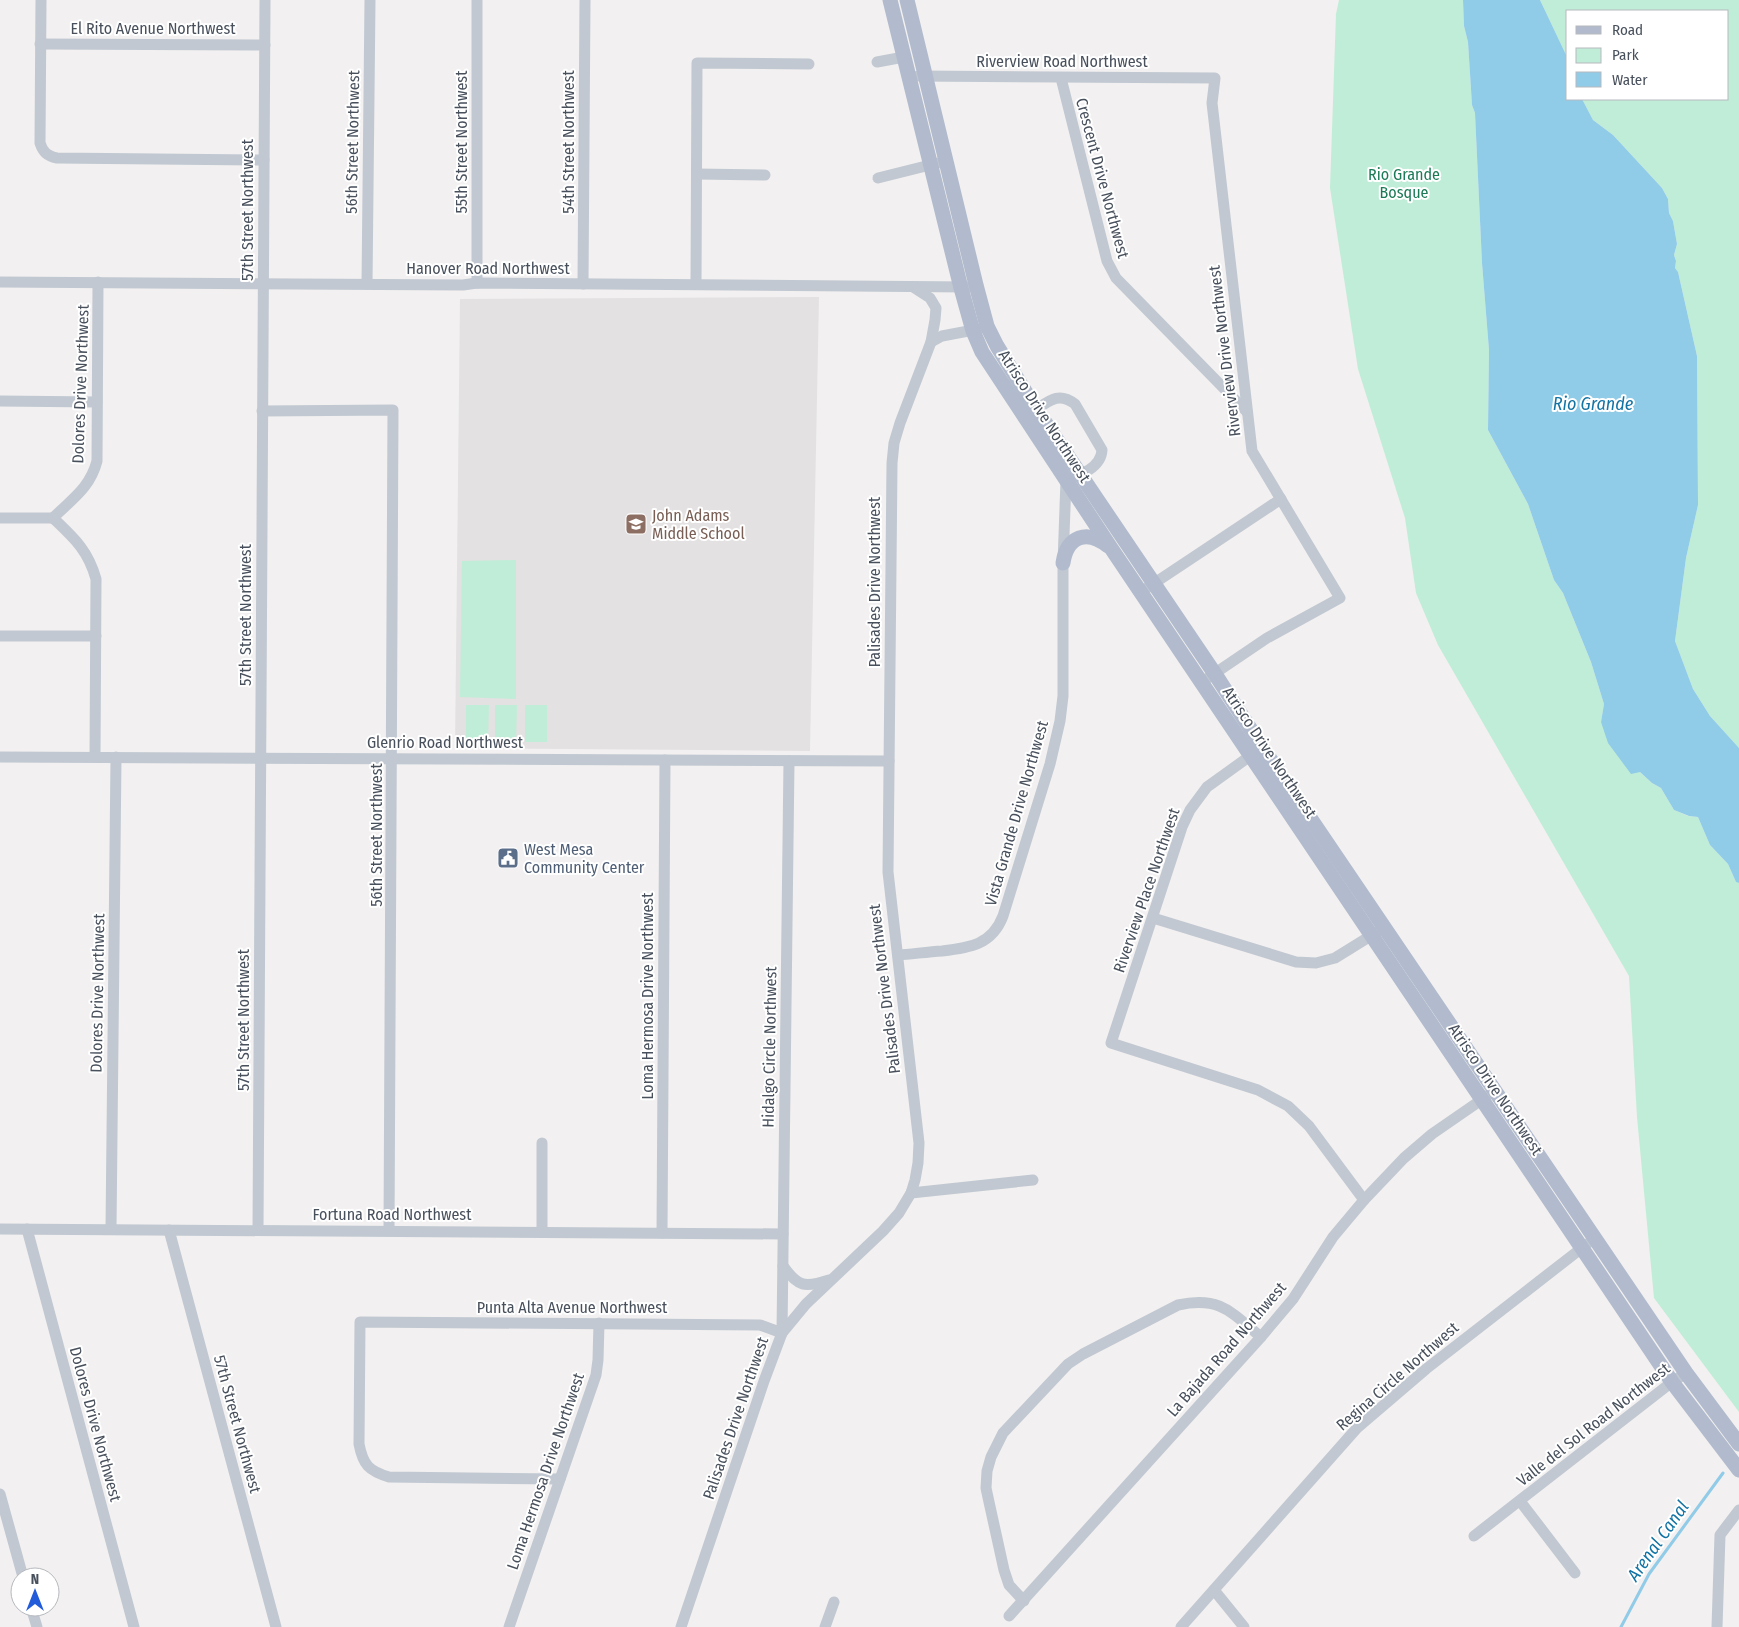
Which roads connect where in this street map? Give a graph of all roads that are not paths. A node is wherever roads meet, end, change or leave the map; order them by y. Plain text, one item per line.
1 (41, 0) edge
2 (265, 0) edge
3 (370, 0) edge
4 (478, 0) edge
5 (585, 0) edge
6 (890, 0) edge
7 (907, 0) edge
8 (40, 44) junction
9 (265, 45) junction
10 (904, 57) junction
11 (877, 62) dead end
12 (809, 64) dead end
13 (909, 76) junction
14 (925, 76) junction
15 (1061, 78) junction
16 (1215, 78) joint
17 (264, 160) junction
18 (938, 163) junction
19 (697, 174) junction
20 (765, 175) dead end
21 (878, 178) dead end
22 (0, 282) edge
23 (98, 282) junction
24 (477, 283) junction
25 (263, 284) junction
26 (367, 284) junction
27 (583, 284) junction
28 (696, 284) junction
29 (968, 286) junction
30 (912, 287) junction
31 (980, 329) junction
32 (931, 342) junction
33 (0, 401) edge
34 (97, 402) junction
35 (262, 411) junction
36 (1247, 412) junction
37 (1030, 413) junction
38 (1081, 475) junction
39 (1066, 480) junction
40 (1282, 499) junction
41 (0, 518) edge
42 (53, 518) junction
43 (1111, 548) junction
44 (1063, 563) junction
45 (1154, 583) junction
46 (1141, 592) junction
47 (0, 636) edge
48 (96, 636) junction
49 (1215, 674) junction
50 (1202, 682) junction
51 (1256, 751) junction
52 (0, 757) edge
53 (96, 757) junction
54 (116, 757) junction
55 (261, 758) junction
56 (393, 758) junction
57 (665, 760) junction
58 (788, 761) junction
59 (889, 762) junction
60 (1153, 918) junction
61 (1386, 927) junction
62 (1371, 936) junction
63 (898, 955) junction
64 (1495, 1090) junction
65 (1482, 1099) junction
66 (542, 1143) dead end
67 (1033, 1180) dead end
68 (911, 1193) junction
69 (1364, 1200) junction
70 (0, 1229) edge
71 (27, 1229) junction
72 (112, 1229) junction
73 (169, 1230) junction
74 (258, 1230) junction
75 (390, 1230) junction
76 (542, 1232) junction
77 (662, 1233) junction
78 (783, 1234) junction
79 (1595, 1239) junction
80 (1581, 1248) junction
81 (783, 1266) junction
82 (833, 1279) junction
83 (599, 1323) junction
84 (782, 1333) junction
85 (1261, 1337) junction
86 (1686, 1373) junction
87 (1672, 1382) junction
88 (1739, 1444) edge
89 (1739, 1470) edge
90 (560, 1478) junction
91 (0, 1494) edge
92 (1520, 1501) junction
93 (1739, 1510) edge
94 (1474, 1536) dead end
95 (20, 1567) edge
96 (1575, 1573) dead end
97 (1214, 1590) junction
98 (1024, 1601) junction
99 (834, 1602) dead end
100 (1009, 1616) dead end
101 (273, 1626) edge
102 (134, 1627) edge
103 (509, 1627) edge
104 (681, 1627) edge
105 (825, 1627) edge
106 (1181, 1627) edge
107 (1244, 1627) edge
108 (1718, 1627) edge

1 - 8 street
2 - 9 street, 57th Street Northwest
3 - 26 street, 56th Street Northwest
4 - 24 street, 55th Street Northwest
5 - 27 street, 54th Street Northwest
6 - 10 main road, Atrisco Drive Northwest
7 - 14 main road, Atrisco Drive Northwest
8 - 9 street, El Rito Avenue Northwest
8 - 17 street
9 - 17 street, 57th Street Northwest
10 - 11 street
10 - 13 main road, Atrisco Drive Northwest
12 - 19 street
13 - 14 street, Riverview Road Northwest
13 - 18 main road, Atrisco Drive Northwest
14 - 15 street, Riverview Road Northwest
14 - 18 main road, Atrisco Drive Northwest
15 - 16 street, Riverview Road Northwest
15 - 36 street, Crescent Drive Northwest
16 - 36 street, Riverview Drive Northwest
17 - 25 street, 57th Street Northwest
18 - 21 street
18 - 29 main road, Atrisco Drive Northwest
19 - 20 street
19 - 28 street
22 - 23 street, Hanover Road Northwest
23 - 25 street, Hanover Road Northwest
23 - 34 street, Dolores Drive Northwest
24 - 26 street, Hanover Road Northwest
24 - 27 street, Hanover Road Northwest
25 - 26 street, Hanover Road Northwest
25 - 35 street, 57th Street Northwest
27 - 28 street, Hanover Road Northwest
28 - 30 street, Hanover Road Northwest
29 - 30 street, Hanover Road Northwest
29 - 31 main road, Atrisco Drive Northwest
30 - 32 street, Palisades Drive Northwest
31 - 32 street
31 - 37 main road, Atrisco Drive Northwest
32 - 59 street, Palisades Drive Northwest
33 - 34 street
34 - 42 street, Dolores Drive Northwest
35 - 55 street, 57th Street Northwest
35 - 56 street, 56th Street Northwest
36 - 40 street, Riverview Drive Northwest
37 - 38 main road, Atrisco Drive Northwest
37 - 38 street
37 - 39 main road, Atrisco Drive Northwest
38 - 39 street
38 - 45 main road, Atrisco Drive Northwest
39 - 43 main road, Atrisco Drive Northwest
39 - 44 street, Vista Grande Drive Northwest
40 - 45 street
40 - 49 street, Riverview Drive Northwest
41 - 42 street
42 - 48 street
43 - 44 main road
43 - 46 main road, Atrisco Drive Northwest
44 - 63 street, Vista Grande Drive Northwest
45 - 46 street
45 - 49 main road, Atrisco Drive Northwest
46 - 50 main road, Atrisco Drive Northwest
47 - 48 street
48 - 53 street
49 - 50 street
49 - 51 main road, Atrisco Drive Northwest
50 - 51 main road, Atrisco Drive Northwest
51 - 60 street, Riverview Place Northwest
51 - 61 main road, Atrisco Drive Northwest
51 - 62 main road, Atrisco Drive Northwest
52 - 53 street, Glenrio Road Northwest
53 - 54 street, Glenrio Road Northwest
54 - 55 street, Glenrio Road Northwest
54 - 72 street, Dolores Drive Northwest
55 - 56 street, Glenrio Road Northwest
55 - 74 street, 57th Street Northwest
56 - 57 street, Glenrio Road Northwest
56 - 75 street, 56th Street Northwest
57 - 58 street, Glenrio Road Northwest
57 - 77 street, Loma Hermosa Drive Northwest
58 - 59 street, Glenrio Road Northwest
58 - 78 street, Hidalgo Circle Northwest
59 - 63 street, Palisades Drive Northwest
60 - 62 street
60 - 69 street, Riverview Place Northwest
61 - 62 street
61 - 64 main road, Atrisco Drive Northwest
62 - 65 main road, Atrisco Drive Northwest
63 - 68 street, Palisades Drive Northwest
64 - 65 street, La Bajada Road Northwest
64 - 79 main road, Atrisco Drive Northwest
65 - 69 street, La Bajada Road Northwest
65 - 80 main road, Atrisco Drive Northwest
66 - 76 street
67 - 68 street
68 - 82 street, Palisades Drive Northwest
69 - 85 street, La Bajada Road Northwest
70 - 71 street, Fortuna Road Northwest
71 - 72 street, Fortuna Road Northwest
71 - 102 street, Dolores Drive Northwest
72 - 73 street, Fortuna Road Northwest
73 - 74 street, Fortuna Road Northwest
73 - 101 street, 57th Street Northwest
74 - 75 street, Fortuna Road Northwest
75 - 76 street, Fortuna Road Northwest
76 - 77 street, Fortuna Road Northwest
77 - 78 street, Fortuna Road Northwest
78 - 81 street, Hidalgo Circle Northwest
79 - 80 street, Regina Circle Northwest
79 - 86 main road, Atrisco Drive Northwest
80 - 87 main road, Atrisco Drive Northwest
80 - 97 street, Regina Circle Northwest
81 - 82 street
81 - 84 street, Hidalgo Circle Northwest
82 - 84 street, Palisades Drive Northwest
83 - 84 street, Punta Alta Avenue Northwest
83 - 90 street, Loma Hermosa Drive Northwest
83 - 90 street, Punta Alta Avenue Northwest
84 - 104 street, Palisades Drive Northwest
85 - 98 street, La Bajada Road Northwest
85 - 98 street
86 - 87 street, Valle del Sol Road Northwest
86 - 88 main road, Atrisco Drive Northwest
87 - 89 main road, Atrisco Drive Northwest
87 - 92 street, Valle del Sol Road Northwest
90 - 103 street, Loma Hermosa Drive Northwest
91 - 95 street
92 - 94 street, Valle del Sol Road Northwest
92 - 96 street, Valle del Sol Road Northwest
93 - 108 street
97 - 106 street, Regina Circle Northwest
97 - 107 street
98 - 100 street, La Bajada Road Northwest
99 - 105 street

